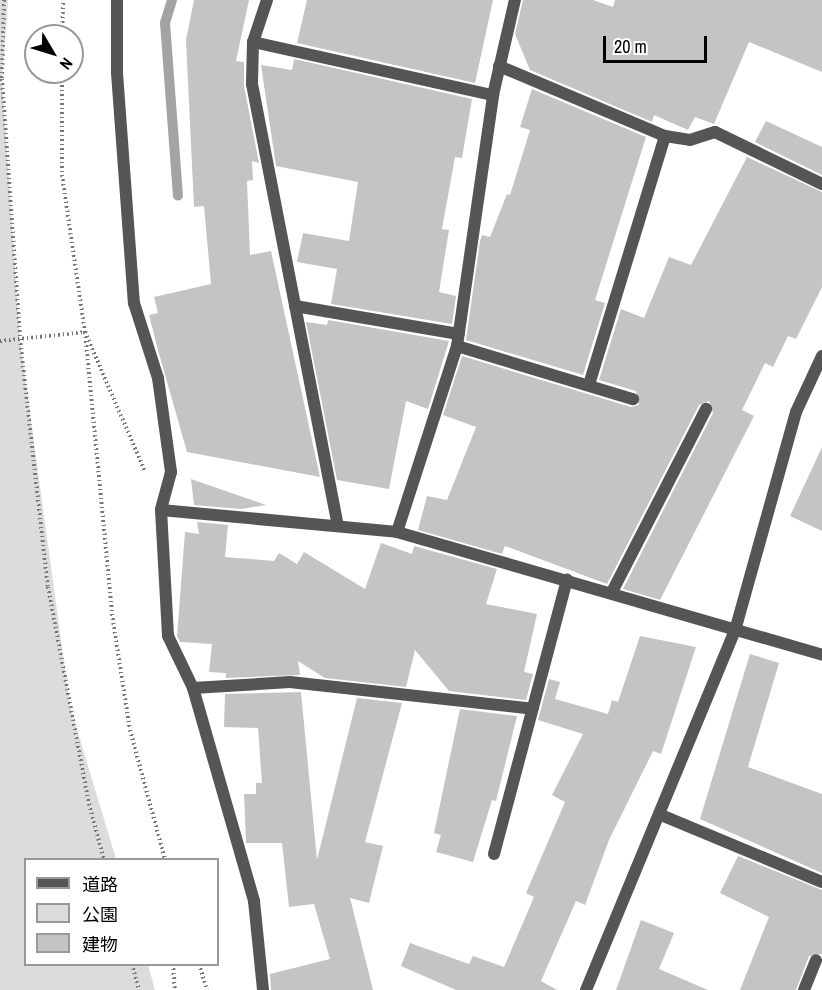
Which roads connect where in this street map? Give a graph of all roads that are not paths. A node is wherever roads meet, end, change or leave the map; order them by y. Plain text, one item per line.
1 (117, 0) edge
2 (267, 0) edge
3 (515, 0) edge
4 (253, 42) junction
5 (500, 66) junction
6 (493, 94) junction
7 (664, 136) junction
8 (822, 184) edge
9 (295, 306) junction
10 (458, 340) junction
11 (822, 356) edge
12 (589, 384) junction
13 (633, 399) dead end
14 (706, 409) dead end
15 (161, 510) junction
16 (337, 523) junction
17 (397, 532) junction
18 (567, 580) junction
19 (612, 592) junction
20 (736, 627) junction
21 (822, 655) edge
22 (194, 688) junction
23 (533, 709) junction
24 (661, 815) junction
25 (494, 854) dead end
26 (822, 882) edge
27 (816, 960) dead end
28 (263, 990) edge
29 (586, 990) edge
30 (804, 990) edge

1 - 15 street
2 - 4 street
3 - 5 street
4 - 6 street
4 - 9 street
5 - 6 street
5 - 7 street
6 - 10 street
7 - 8 street
7 - 12 street
9 - 10 street
9 - 16 street
10 - 12 street
10 - 17 street
11 - 20 street
12 - 13 street
14 - 19 street
15 - 16 street
15 - 22 street
16 - 17 street
17 - 18 street
18 - 19 street
18 - 23 street
19 - 20 street
20 - 21 street
20 - 24 street
22 - 23 street
22 - 28 street
23 - 25 street
24 - 26 street
24 - 29 street
27 - 30 street

